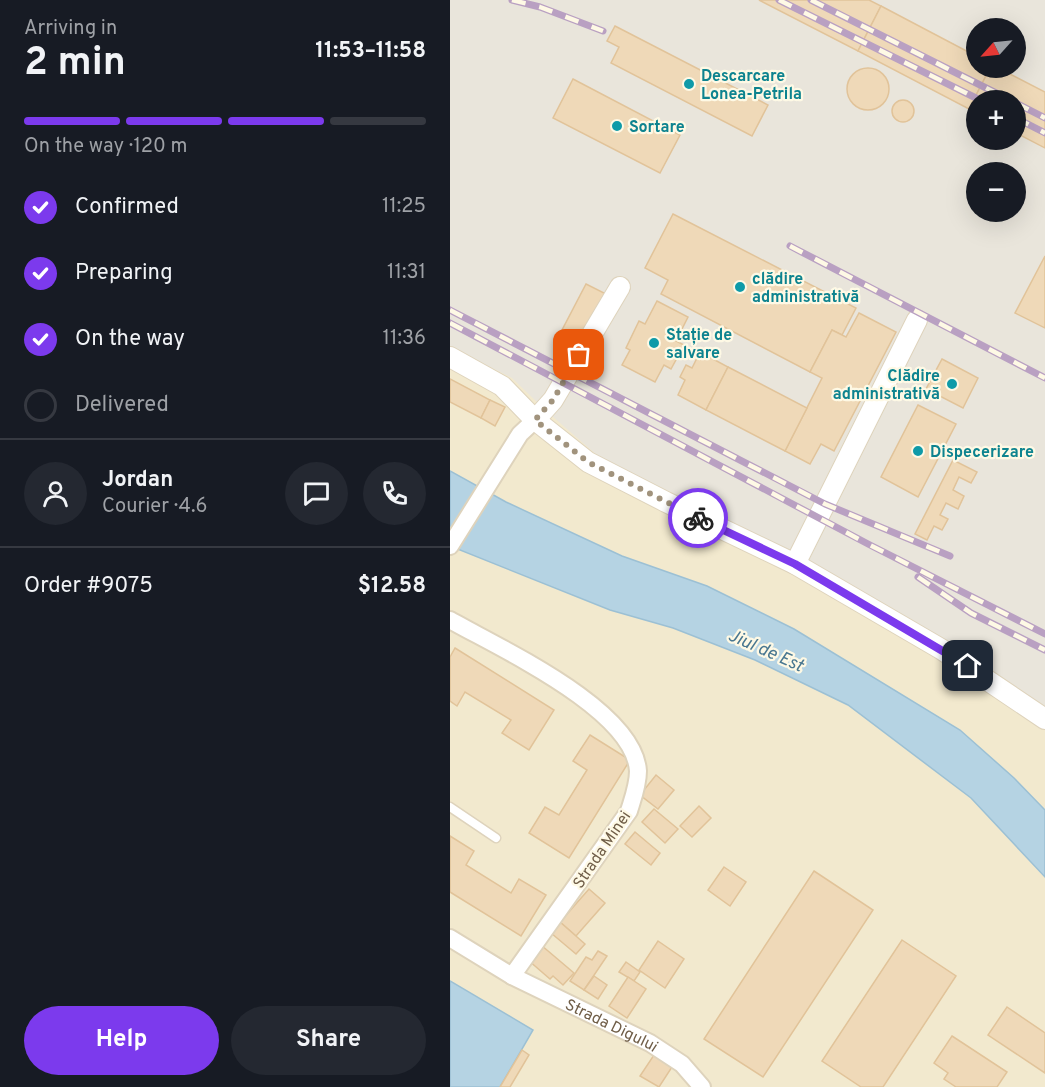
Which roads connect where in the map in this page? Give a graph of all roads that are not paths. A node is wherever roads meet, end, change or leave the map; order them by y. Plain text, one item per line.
1 (620, 287) dead end
2 (917, 320) dead end
3 (450, 357) edge
4 (535, 420) junction
5 (450, 546) edge
6 (795, 564) junction
7 (450, 620) edge
8 (1045, 719) edge
9 (450, 807) edge
10 (496, 838) dead end
11 (450, 939) edge
12 (513, 976) junction
13 (702, 1087) edge

1 - 4 street
2 - 6 street
3 - 4 street
4 - 5 street
4 - 6 street
6 - 8 street
7 - 12 street, Strada Minei
9 - 10 lane
11 - 12 street
12 - 13 street, Strada Digului

